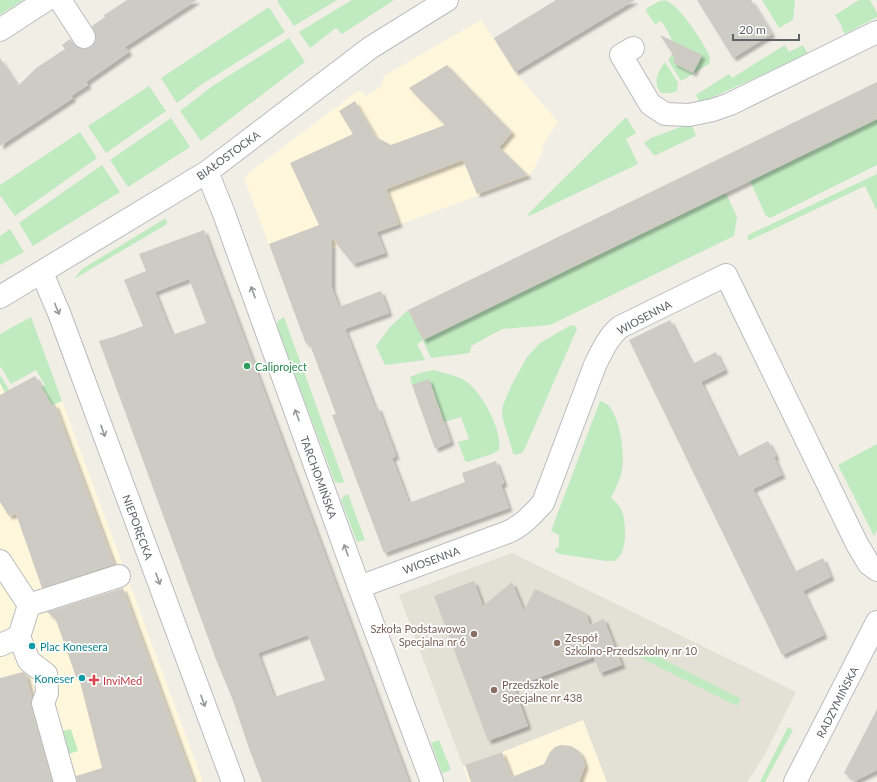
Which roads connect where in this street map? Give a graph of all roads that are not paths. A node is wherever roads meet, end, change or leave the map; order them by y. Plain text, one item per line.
1 (46, 0) edge
2 (60, 0) edge
3 (447, 0) edge
4 (0, 30) edge
5 (877, 32) edge
6 (84, 36) dead end
7 (633, 48) dead end
8 (207, 172) junction
9 (42, 273) junction
10 (0, 297) edge
11 (0, 561) edge
12 (877, 570) edge
13 (119, 576) dead end
14 (359, 587) junction
15 (29, 605) junction
16 (877, 622) edge
17 (10, 641) edge
18 (797, 781) edge
19 (65, 782) edge
20 (233, 782) edge
21 (432, 782) edge

1 - 4 street
2 - 6 street
3 - 8 street, BIAŁOSTOCKA
5 - 7 street
8 - 9 street, BIAŁOSTOCKA
14 -> 8 street, TARCHOMIŃSKA
9 - 10 street, BIAŁOSTOCKA
9 -> 20 street, NIEPORĘCKA
11 - 15 street
12 - 14 street, WIOSENNA
13 - 15 street
14 - 21 street, TARCHOMIŃSKA
15 - 17 street
16 - 18 street, RADZYMIŃSKA
17 - 19 street

